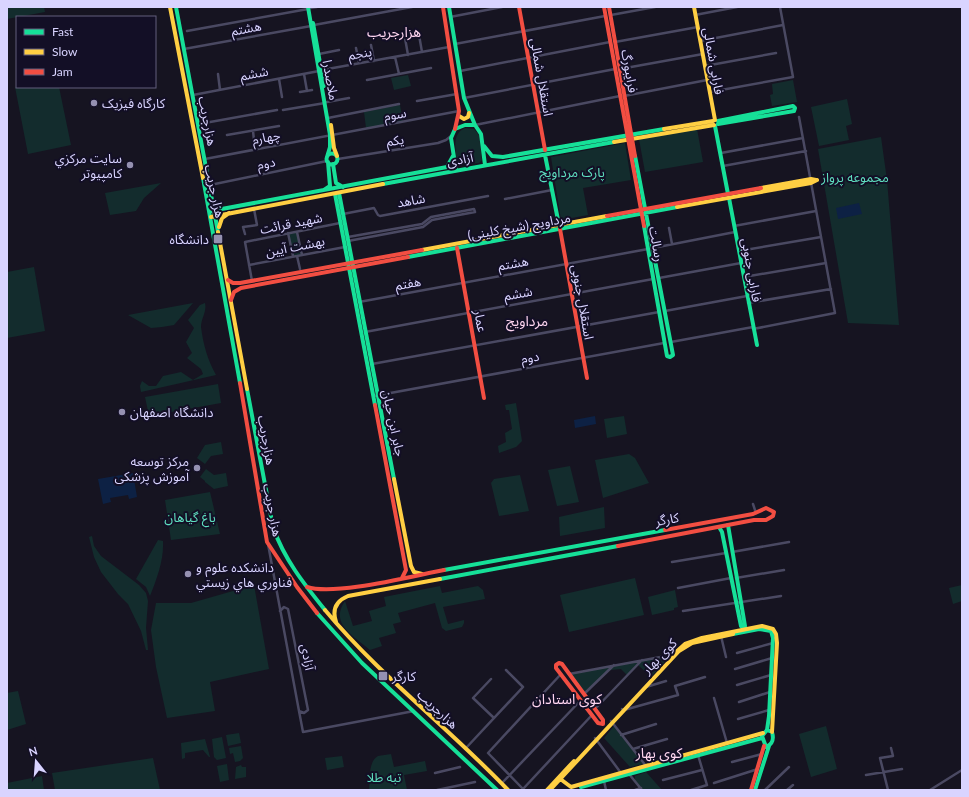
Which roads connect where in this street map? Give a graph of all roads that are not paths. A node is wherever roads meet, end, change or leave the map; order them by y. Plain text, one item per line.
1 (170, 7) edge
2 (176, 7) edge
3 (317, 7) edge
4 (412, 7) edge
5 (443, 7) edge
6 (449, 7) edge
7 (502, 7) edge
8 (519, 7) edge
9 (604, 7) edge
10 (609, 7) edge
11 (655, 7) edge
12 (694, 7) edge
13 (737, 7) edge
14 (780, 7) edge
15 (309, 8) edge
16 (485, 9) edge
17 (611, 15) junction
18 (695, 15) junction
19 (605, 16) junction
20 (450, 17) junction
21 (313, 25) junction
22 (783, 25) junction
23 (698, 27) junction
24 (187, 31) dead end
25 (523, 31) junction
26 (419, 34) dead end
27 (405, 38) dead end
28 (700, 41) junction
29 (610, 42) junction
30 (615, 42) junction
31 (455, 44) junction
32 (371, 45) dead end
33 (449, 47) junction
34 (356, 48) dead end
35 (184, 49) junction
36 (339, 50) dead end
37 (422, 52) junction
38 (776, 53) dead end
39 (319, 54) junction
40 (703, 54) junction
41 (408, 55) junction
42 (615, 55) junction
43 (395, 57) junction
44 (528, 58) junction
45 (374, 61) junction
46 (360, 64) junction
47 (705, 66) junction
48 (431, 68) dead end
49 (618, 69) junction
50 (321, 71) junction
51 (460, 71) junction
52 (218, 74) dead end
53 (304, 74) junction
54 (399, 74) junction
55 (279, 79) junction
56 (367, 80) dead end
57 (707, 80) junction
58 (533, 85) junction
59 (220, 90) junction
60 (312, 90) dead end
61 (307, 91) junction
62 (300, 92) dead end
63 (710, 92) junction
64 (457, 94) junction
65 (193, 96) junction
66 (622, 96) junction
67 (282, 97) dead end
68 (349, 98) dead end
69 (464, 98) junction
70 (187, 99) junction
71 (417, 101) dead end
72 (326, 103) junction
73 (399, 104) dead end
74 (793, 109) dead end
75 (277, 110) dead end
76 (283, 110) dead end
77 (538, 112) junction
78 (459, 113) junction
79 (469, 113) junction
80 (329, 117) junction
81 (799, 118) dead end
82 (715, 123) junction
83 (199, 124) junction
84 (629, 124) junction
85 (474, 125) junction
86 (279, 126) dead end
87 (455, 129) junction
88 (626, 129) junction
89 (252, 131) junction
90 (452, 134) junction
91 (332, 135) junction
92 (638, 135) junction
93 (227, 136) dead end
94 (629, 137) junction
95 (619, 138) junction
96 (803, 138) junction
97 (484, 146) junction
98 (631, 146) junction
99 (255, 150) junction
100 (545, 150) junction
101 (806, 151) junction
102 (721, 153) junction
103 (545, 155) junction
104 (453, 156) junction
105 (337, 157) junction
106 (205, 158) junction
107 (327, 160) junction
108 (333, 164) junction
109 (485, 165) junction
110 (723, 166) junction
111 (456, 170) junction
112 (817, 180) dead end
113 (811, 181) junction
114 (374, 184) junction
115 (210, 185) junction
116 (344, 187) junction
117 (552, 190) junction
118 (321, 192) junction
119 (337, 193) junction
120 (488, 196) dead end
121 (729, 196) junction
122 (291, 199) junction
123 (505, 199) dead end
124 (254, 209) junction
125 (215, 210) junction
126 (210, 211) junction
127 (816, 211) junction
128 (644, 212) junction
129 (229, 213) junction
130 (343, 214) junction
131 (216, 216) junction
132 (211, 217) junction
133 (340, 223) junction
134 (734, 226) junction
135 (559, 227) junction
136 (218, 228) junction
137 (669, 228) dead end
138 (297, 232) junction
139 (735, 232) junction
140 (288, 233) junction
141 (245, 234) dead end
142 (821, 237) junction
143 (348, 239) junction
144 (672, 244) junction
145 (345, 247) junction
146 (457, 248) junction
147 (650, 248) junction
148 (739, 251) junction
149 (302, 255) junction
150 (297, 256) junction
151 (293, 257) junction
152 (741, 263) junction
153 (826, 263) junction
154 (566, 264) junction
155 (249, 265) junction
156 (351, 265) junction
157 (300, 269) dead end
158 (744, 277) junction
159 (281, 278) junction
160 (656, 279) junction
161 (228, 280) junction
162 (252, 281) junction
163 (464, 282) junction
164 (830, 289) junction
165 (571, 294) junction
166 (747, 296) junction
167 (231, 300) junction
168 (358, 302) junction
169 (748, 303) junction
170 (665, 311) junction
171 (469, 312) junction
172 (659, 312) junction
173 (577, 326) junction
174 (753, 328) junction
175 (364, 332) junction
176 (671, 342) junction
177 (665, 343) junction
178 (475, 345) junction
179 (757, 345) dead end
180 (583, 358) junction
181 (372, 364) junction
182 (480, 377) junction
183 (587, 378) dead end
184 (376, 395) junction
185 (484, 398) dead end
186 (392, 494) junction
187 (398, 494) junction
188 (753, 504) dead end
189 (756, 513) junction
190 (728, 525) junction
191 (719, 527) junction
192 (268, 542) junction
193 (789, 542) dead end
194 (732, 552) junction
195 (726, 553) junction
196 (672, 562) dead end
197 (485, 564) junction
198 (411, 566) junction
199 (406, 568) junction
200 (454, 569) junction
201 (784, 570) dead end
202 (468, 573) junction
203 (425, 575) junction
204 (731, 578) junction
205 (736, 578) junction
206 (399, 580) junction
207 (430, 580) junction
208 (376, 584) junction
209 (307, 587) junction
210 (678, 588) dead end
211 (377, 590) junction
212 (781, 596) dead end
213 (741, 602) junction
214 (736, 603) junction
215 (280, 611) junction
216 (684, 612) dead end
217 (337, 625) junction
218 (744, 630) junction
219 (721, 635) junction
220 (773, 643) junction
221 (737, 653) dead end
222 (666, 656) dead end
223 (726, 657) dead end
224 (772, 658) junction
225 (642, 660) junction
226 (614, 665) junction
227 (735, 669) dead end
228 (506, 670) dead end
229 (561, 674) junction
230 (569, 674) junction
231 (771, 675) junction
232 (705, 677) dead end
233 (491, 679) dead end
234 (666, 681) dead end
235 (738, 685) dead end
236 (646, 687) junction
237 (770, 692) junction
238 (584, 694) junction
239 (714, 698) dead end
240 (581, 700) junction
241 (740, 702) dead end
242 (595, 709) junction
243 (623, 710) junction
244 (769, 710) junction
245 (299, 711) junction
246 (415, 711) junction
247 (592, 715) junction
248 (494, 718) junction
249 (738, 719) dead end
250 (611, 722) junction
251 (656, 724) dead end
252 (765, 731) junction
253 (772, 732) junction
254 (621, 735) junction
255 (762, 738) junction
256 (596, 739) junction
257 (667, 739) dead end
258 (727, 743) junction
259 (767, 746) junction
260 (466, 748) junction
261 (891, 748) dead end
262 (633, 749) junction
263 (763, 754) junction
264 (698, 755) junction
265 (732, 762) dead end
266 (662, 763) junction
267 (485, 766) junction
268 (646, 766) junction
269 (460, 767) dead end
270 (789, 767) dead end
271 (902, 768) dead end
272 (758, 769) junction
273 (702, 770) junction
274 (962, 770) edge
275 (478, 772) junction
276 (884, 772) junction
277 (435, 773) dead end
278 (621, 773) junction
279 (629, 774) junction
280 (866, 775) dead end
281 (510, 776) junction
282 (560, 778) junction
283 (663, 780) dead end
284 (604, 781) junction
285 (475, 782) dead end
286 (502, 783) junction
287 (714, 783) dead end
288 (793, 785) dead end
289 (570, 789) edge
290 (642, 789) edge
291 (437, 790) edge
292 (497, 790) edge
293 (508, 790) edge
294 (547, 790) edge
295 (550, 790) edge
296 (606, 790) edge
297 (635, 790) edge
298 (691, 790) edge
299 (751, 790) edge
300 (755, 790) edge
301 (765, 790) edge
302 (787, 790) edge
303 (888, 790) edge
304 (930, 790) edge

1 - 70 main road, هزار جریب
2 - 35 main road, هزارجریب
3 - 15 street
4 - 21 street
5 - 33 main road
6 - 20 main road
7 - 16 street
8 - 25 main road, استقلال شمالی
9 - 19 main road, فرایبورگ
10 - 17 main road, فرایبورگ
11 - 17 street
12 - 18 main road, فارابی شمالی
13 - 18 street
14 - 22 street
15 - 21 main road, ملاصدرا
15 - 24 street
16 - 20 street
17 - 30 main road, فرایبورگ
18 - 23 main road, فارابی شمالی
19 - 25 street
19 - 29 main road, فرایبورگ
20 - 31 main road
21 - 35 street, هشتم
21 - 39 main road, ملاصدرا
21 - 50 main road, ملاصدرا
22 - 28 street
22 - 63 street
23 - 28 main road, فارابی شمالی
23 - 30 street
25 - 31 street
25 - 44 main road, استقلال شمالی
26 - 37 street
27 - 41 street
28 - 40 main road, فارابی شمالی
29 - 42 main road, فرایبورگ
29 - 44 street
30 - 42 main road, فرایبورگ
31 - 51 main road
32 - 45 street
33 - 37 street, پنجم
33 - 64 main road
34 - 46 street
35 - 65 main road, هزارجریب
36 - 39 street
37 - 41 street, پنجم
38 - 47 street
39 - 50 main road, ملاصدرا
40 - 47 main road, فارابی شمالی
40 - 49 street
41 - 43 street, پنجم
42 - 49 main road, فرایبورگ
43 - 45 street, پنجم
43 - 54 street
44 - 51 street
44 - 58 main road, استقلال شمالی
45 - 46 street, پنجم
46 - 50 street, پنجم
47 - 57 main road, فارابی شمالی
48 - 54 street
49 - 58 street
49 - 66 main road, فرایبورگ
50 - 53 street, ششم
50 - 72 main road, ملاصدرا
51 - 69 main road
52 - 59 street
53 - 55 street, ششم
53 - 61 street
54 - 56 street
55 - 59 street, ششم
55 - 67 street
57 - 63 main road, فارابی شمالی
57 - 66 street
58 - 69 street
58 - 77 main road, استقلال شمالی
59 - 65 street, ششم
60 - 61 street
61 - 62 street
63 - 82 main road, فارابی شمالی
64 - 71 street
64 - 78 main road
65 - 70 main road
65 - 83 main road, هزارجریب
66 - 77 street
66 - 84 main road, فرایبورگ
66 - 88 main road, فرایبورگ
68 - 72 street
69 - 79 main road
70 - 126 main road, هزار جریب
72 - 76 street
72 - 80 main road, ملاصدرا
73 - 80 street
74 - 82 main road, آزادی
75 - 83 street
77 - 85 street
77 - 100 main road, استقلال شمالی
78 - 79 main road
78 - 87 main road
78 - 91 street, سوم
79 - 85 main road
80 - 91 main road, ملاصدرا
81 - 96 street
82 - 92 main road, آزادی
82 - 102 main road, فارابی شمالی
83 - 106 main road, هزارجریب
84 - 92 main road
84 - 94 main road, فرایبورگ
85 - 87 main road
85 - 97 main road
86 - 89 street
87 - 90 main road
88 - 94 main road, فرایبورگ
88 - 95 main road
89 - 93 street
89 - 99 street
90 - 104 main road
90 - 105 street, یکم
91 - 99 street, چهارم
91 - 105 main road, ملاصدرا
91 - 107 main road, ملاصدرا
92 - 94 main road, آزادی
92 - 98 main road
94 - 95 main road, آزادی
94 - 98 main road, رسالت
95 - 98 main road
95 - 100 main road, آزادی
95 - 103 main road, آزادی
96 - 101 street
96 - 102 street
97 - 100 main road, آزادی
97 - 109 main road
98 - 128 main road, رسالت
99 - 106 street, چهارم
101 - 110 street
101 - 113 street
102 - 110 main road, فارابی شمالی
103 - 109 main road, آزادی
103 - 117 main road, استقلال جنوبی
104 - 111 main road
104 - 114 main road, آزادی
105 - 107 main road
105 - 108 main road
106 - 115 main road, هزارجریب
107 - 108 main road
107 - 115 street, دوم
107 - 118 main road, ملاصدرا
108 - 116 main road
109 - 111 main road, آزادی
110 - 121 main road, فارابی جنوبی
111 - 114 main road, آزادی
112 - 113 main road, مرداویج (شیخ کلینی)
113 - 121 main road, مرداویج (شیخ کلینی)
113 - 127 street
114 - 116 main road, آزادی
114 - 119 main road, آزادی
115 - 125 main road, هزارجریب
116 - 118 main road, آزادی
117 - 123 street
117 - 135 main road, استقلال جنوبی
118 - 122 main road, آزادی
119 - 122 main road, آزادی
119 - 130 main road
119 - 133 main road
120 - 130 street, شاهد
121 - 128 main road, مرداویج (شیخ کلینی)
121 - 134 main road, فارابی جنوبی
122 - 124 main road, آزادی
122 - 125 main road, آزادی
124 - 129 main road, آزادی
124 - 141 street
125 - 126 main road, آزادی
125 - 131 main road, هزارجریب
126 - 132 main road, هزار جریب
127 - 134 street
127 - 142 street
128 - 135 main road, مرداویج (شیخ کلینی)
128 - 147 main road, رسالت
129 - 131 main road, آزادی
129 - 136 main road
130 - 143 main road
131 - 132 main road, آزادی
131 - 136 main road, هزارجریب
132 - 192 main road, هزار جریب
133 - 138 street, شهید قرائت
133 - 145 main road
134 - 139 main road, فارابی جنوبی
135 - 146 main road, مرداویج (شیخ کلینی)
135 - 154 main road, استقلال جنوبی
135 - 156 main road, مرداویج (شیخ کلینی)
136 - 161 main road, هزارجریب
137 - 144 street
138 - 140 street, شهید قرائت
138 - 149 street
139 - 144 street
139 - 148 main road, فارابی جنوبی
140 - 151 street
140 - 155 street, شهید قرائت
142 - 148 street
142 - 153 street
143 - 143 street
143 - 156 main road
144 - 147 street
145 - 149 street, بهشت آیین
145 - 156 main road
146 - 156 main road, مرداویج (شیخ کلینی)
146 - 163 main road, عمار
147 - 154 street
147 - 160 main road, رسالت
148 - 152 main road, فارابی جنوبی
149 - 150 street, بهشت آیین
150 - 151 street, بهشت آیین
150 - 157 street
151 - 155 street, بهشت آیین
152 - 158 main road, فارابی جنوبی
152 - 160 street
153 - 158 street
153 - 164 street
154 - 163 street, هشتم
154 - 165 main road, استقلال جنوبی
155 - 162 street
156 - 159 main road, مرداویج (شیخ کلینی)
156 - 168 main road, جابر ابن حیان
158 - 166 main road, فارابی جنوبی
159 - 162 main road, مرداویج (شیخ کلینی)
159 - 167 main road, مرداویج (شیخ کلینی)
160 - 165 street
160 - 170 main road, رسالت
160 - 172 main road, رسالت
161 - 162 main road, مرداویج (شیخ کلینی)
161 - 167 main road, هزارجریب
163 - 168 street, هفتم
163 - 171 main road, عمار
164 - 169 street
164 - 174 street
165 - 171 street, ششم
165 - 173 main road, استقلال جنوبی
166 - 169 main road, فارابی جنوبی
166 - 170 street
167 - 209 main road, هزارجریب
168 - 175 main road, جابر ابن حیان
169 - 174 main road, فارابی جنوبی
170 - 176 main road, رسالت
171 - 175 street
171 - 178 main road, عمار
172 - 173 street
172 - 177 main road, رسالت
173 - 178 street
173 - 180 main road, استقلال جنوبی
174 - 176 street
174 - 179 main road, فارابی جنوبی
175 - 181 main road, جابر ابن حیان
175 - 184 main road, جابر ابن حیان
176 - 177 main road, رسالت
177 - 180 street
178 - 181 street
178 - 182 main road, عمار
180 - 182 street, دوم
180 - 183 main road, استقلال جنوبی
181 - 184 main road, جابر ابن حیان
182 - 184 street
182 - 185 main road, عمار
184 - 186 main road, جابر ابن حیان
184 - 187 main road, جابر ابن حیان
186 - 187 main road
186 - 199 main road, جابر ابن حیان
187 - 198 main road, جابر ابن حیان
188 - 189 street
189 - 190 main road, کارگر
189 - 197 main road, کارگر
190 - 191 main road, کارگر
190 - 194 main road
191 - 195 main road
191 - 202 main road, کارگر
192 - 215 street, آزادی
192 - 246 main road, هزار جریب
193 - 194 street
194 - 195 main road
194 - 205 main road
195 - 196 street
195 - 204 main road
197 - 200 main road, کارگر
197 - 202 main road
198 - 199 main road
198 - 203 main road
199 - 206 main road
200 - 203 main road, کارگر
200 - 207 main road
201 - 205 street
202 - 207 main road, کارگر
203 - 206 main road, کارگر
204 - 210 street
204 - 214 main road
205 - 213 main road
206 - 208 main road, کارگر
207 - 211 main road, کارگر
208 - 209 main road, کارگر
208 - 211 main road
209 - 217 main road, هزارجریب
211 - 217 main road, کارگر
212 - 213 street
213 - 214 street
213 - 218 main road
214 - 216 street
214 - 218 main road
215 - 245 street, آزادی
215 - 245 street, آزادی
217 - 260 main road, هزارجریب
218 - 219 main road, کوی بهار
218 - 220 main road, کوی بهار
218 - 253 main road, کوی بهار
219 - 223 street
219 - 236 main road, کوی بهار
219 - 243 main road, کوی بهار
220 - 221 street
220 - 224 main road
222 - 225 street
224 - 227 street
224 - 231 main road
225 - 226 street
225 - 242 street
226 - 230 street
226 - 238 street
228 - 248 street
229 - 230 main road
229 - 240 main road
229 - 281 street
230 - 238 main road
231 - 235 street
231 - 237 main road
232 - 243 street
233 - 248 street
234 - 236 street
236 - 243 main road, کوی بهار
237 - 241 street
237 - 244 main road
238 - 242 main road
239 - 258 street
240 - 247 main road
240 - 281 street
242 - 247 main road
243 - 250 main road, کوی بهار
244 - 249 street
244 - 252 main road
245 - 246 street, آزادی
246 - 275 main road, هزار جریب
247 - 281 street
248 - 260 street
250 - 254 street
250 - 256 main road, کوی بهار
251 - 254 street
252 - 253 main road
252 - 255 main road
252 - 258 main road
253 - 259 main road, کوی بهار
254 - 262 street
255 - 259 main road
255 - 264 main road
256 - 278 street
256 - 282 main road, کوی بهار
257 - 262 street
258 - 266 main road
259 - 263 main road
259 - 300 main road
260 - 267 main road, هزارجریب
261 - 276 street
262 - 268 street
263 - 265 street
263 - 272 main road
264 - 266 main road
264 - 273 street
266 - 268 main road
266 - 279 main road
267 - 275 main road
267 - 286 main road, هزارجریب
268 - 278 main road
269 - 277 street
270 - 301 street
271 - 276 street
272 - 287 street
272 - 299 main road
273 - 283 street
273 - 298 street
274 - 304 street
275 - 292 main road, هزار جریب
276 - 280 street
276 - 303 street
278 - 289 main road
279 - 284 main road
279 - 290 street
281 - 286 street
282 - 289 main road
282 - 294 main road, کوی بهار
282 - 295 main road, کوی بهار
284 - 289 main road
284 - 296 street
285 - 291 street
286 - 293 main road, هزارجریب
288 - 302 street
290 - 297 street

